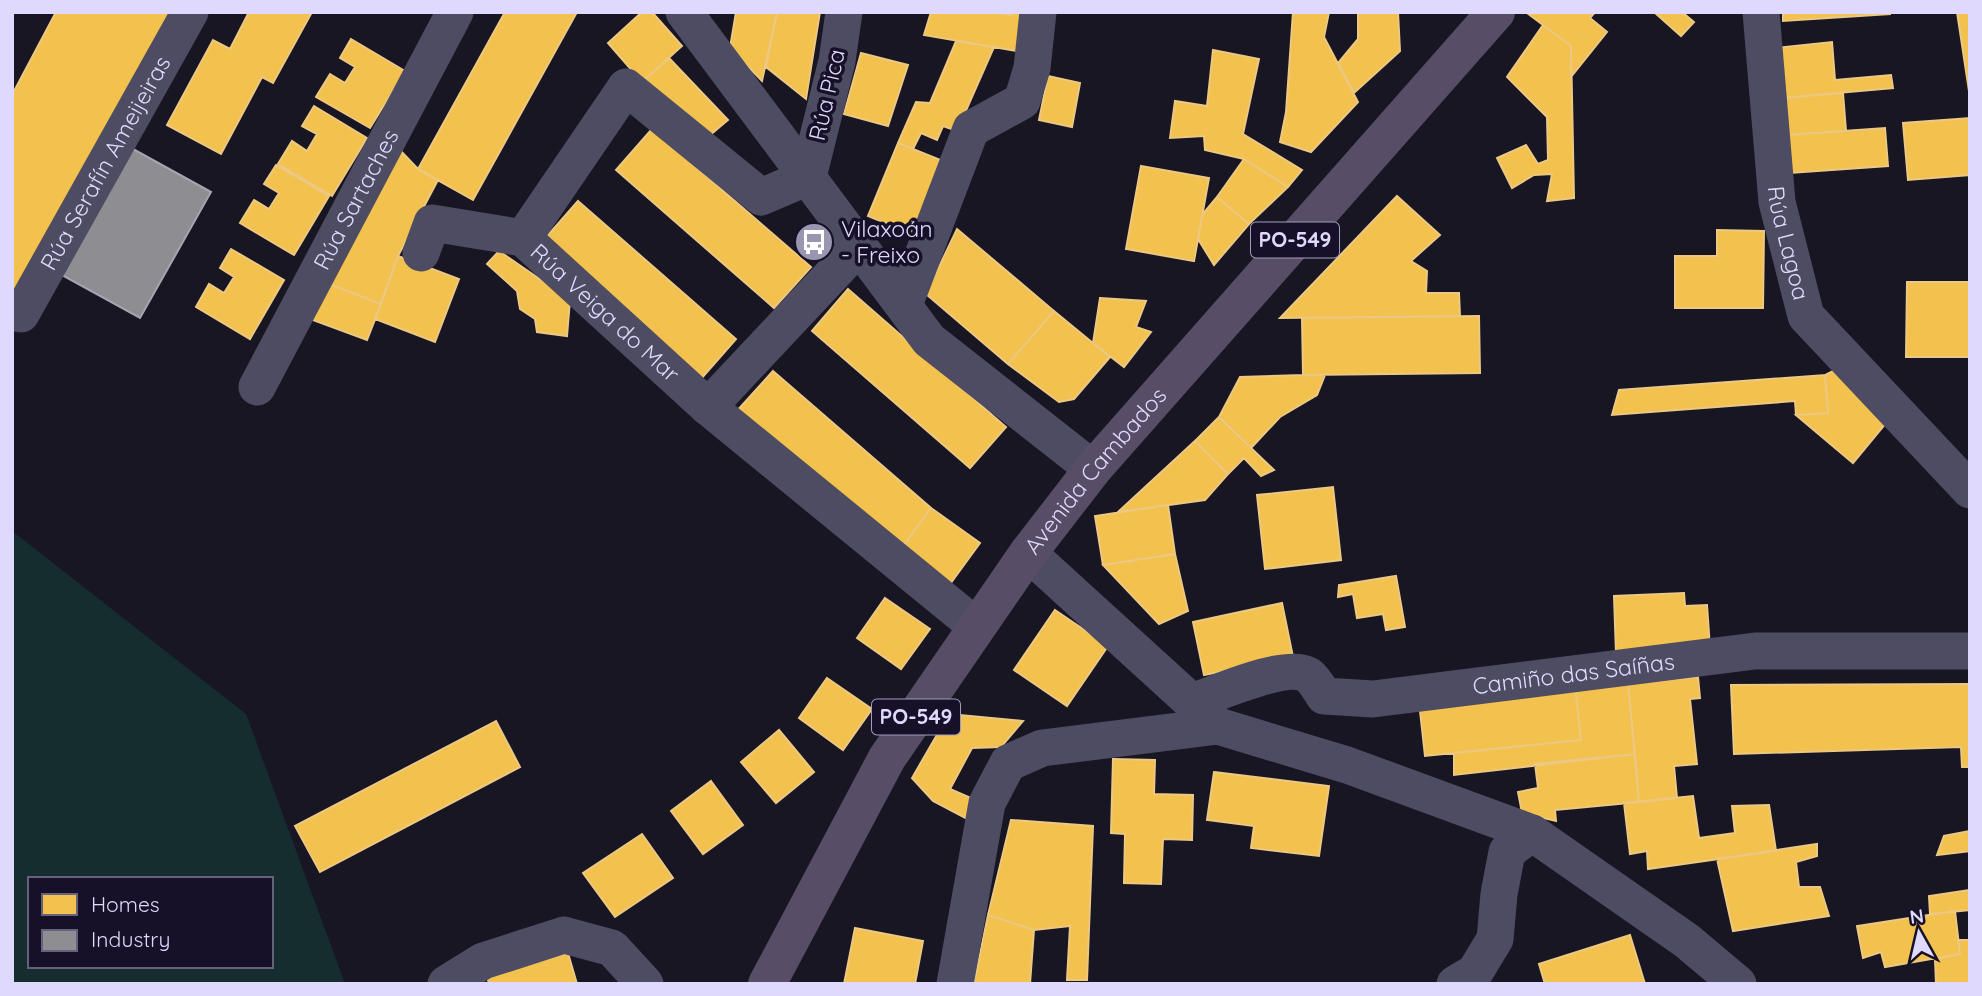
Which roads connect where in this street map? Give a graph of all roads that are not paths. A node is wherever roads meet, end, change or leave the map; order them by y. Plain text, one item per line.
1 (190, 12) edge
2 (455, 12) edge
3 (684, 12) edge
4 (844, 12) edge
5 (1038, 12) edge
6 (1496, 12) edge
7 (1761, 12) edge
8 (807, 177) junction
9 (523, 238) junction
10 (859, 246) junction
11 (421, 253) dead end
12 (904, 306) junction
13 (21, 314) dead end
14 (257, 387) dead end
15 (708, 407) junction
16 (1093, 469) junction
17 (1970, 491) edge
18 (1028, 553) junction
19 (978, 627) junction
20 (1970, 652) edge
21 (1205, 714) junction
22 (1532, 833) junction
23 (446, 984) edge
24 (645, 984) edge
25 (767, 984) edge
26 (955, 984) edge
27 (1455, 984) edge
28 (1738, 984) edge

1 - 13 street, Rúa Serafín Ameijeiras
2 - 14 street, Rúa Sartaches
3 - 8 street
4 - 8 street, Rúa Pica
5 - 12 street
6 - 16 main road, Avenida Cambados / PO-549
7 - 17 street, Rúa Lagoa
8 - 9 street, Rúa Veiga do Mar
8 - 10 street
9 - 11 street
9 - 15 street, Rúa Veiga do Mar
10 - 12 street
10 - 15 street
12 - 16 street
15 - 19 street, Rúa Veiga do Mar
16 - 18 main road, Avenida Cambados / PO-549
18 - 19 main road, Avenida Cambados / PO-549
18 - 21 street, Camiño das Saíñas
19 - 25 main road, Avenida Cambados / PO-549
20 - 21 street, Camiño das Saíñas
21 - 22 street, Camiño das Saíñas
21 - 26 street, Camiño das Saíñas
22 - 27 street
22 - 28 street, Camiño das Saíñas
23 - 24 street

